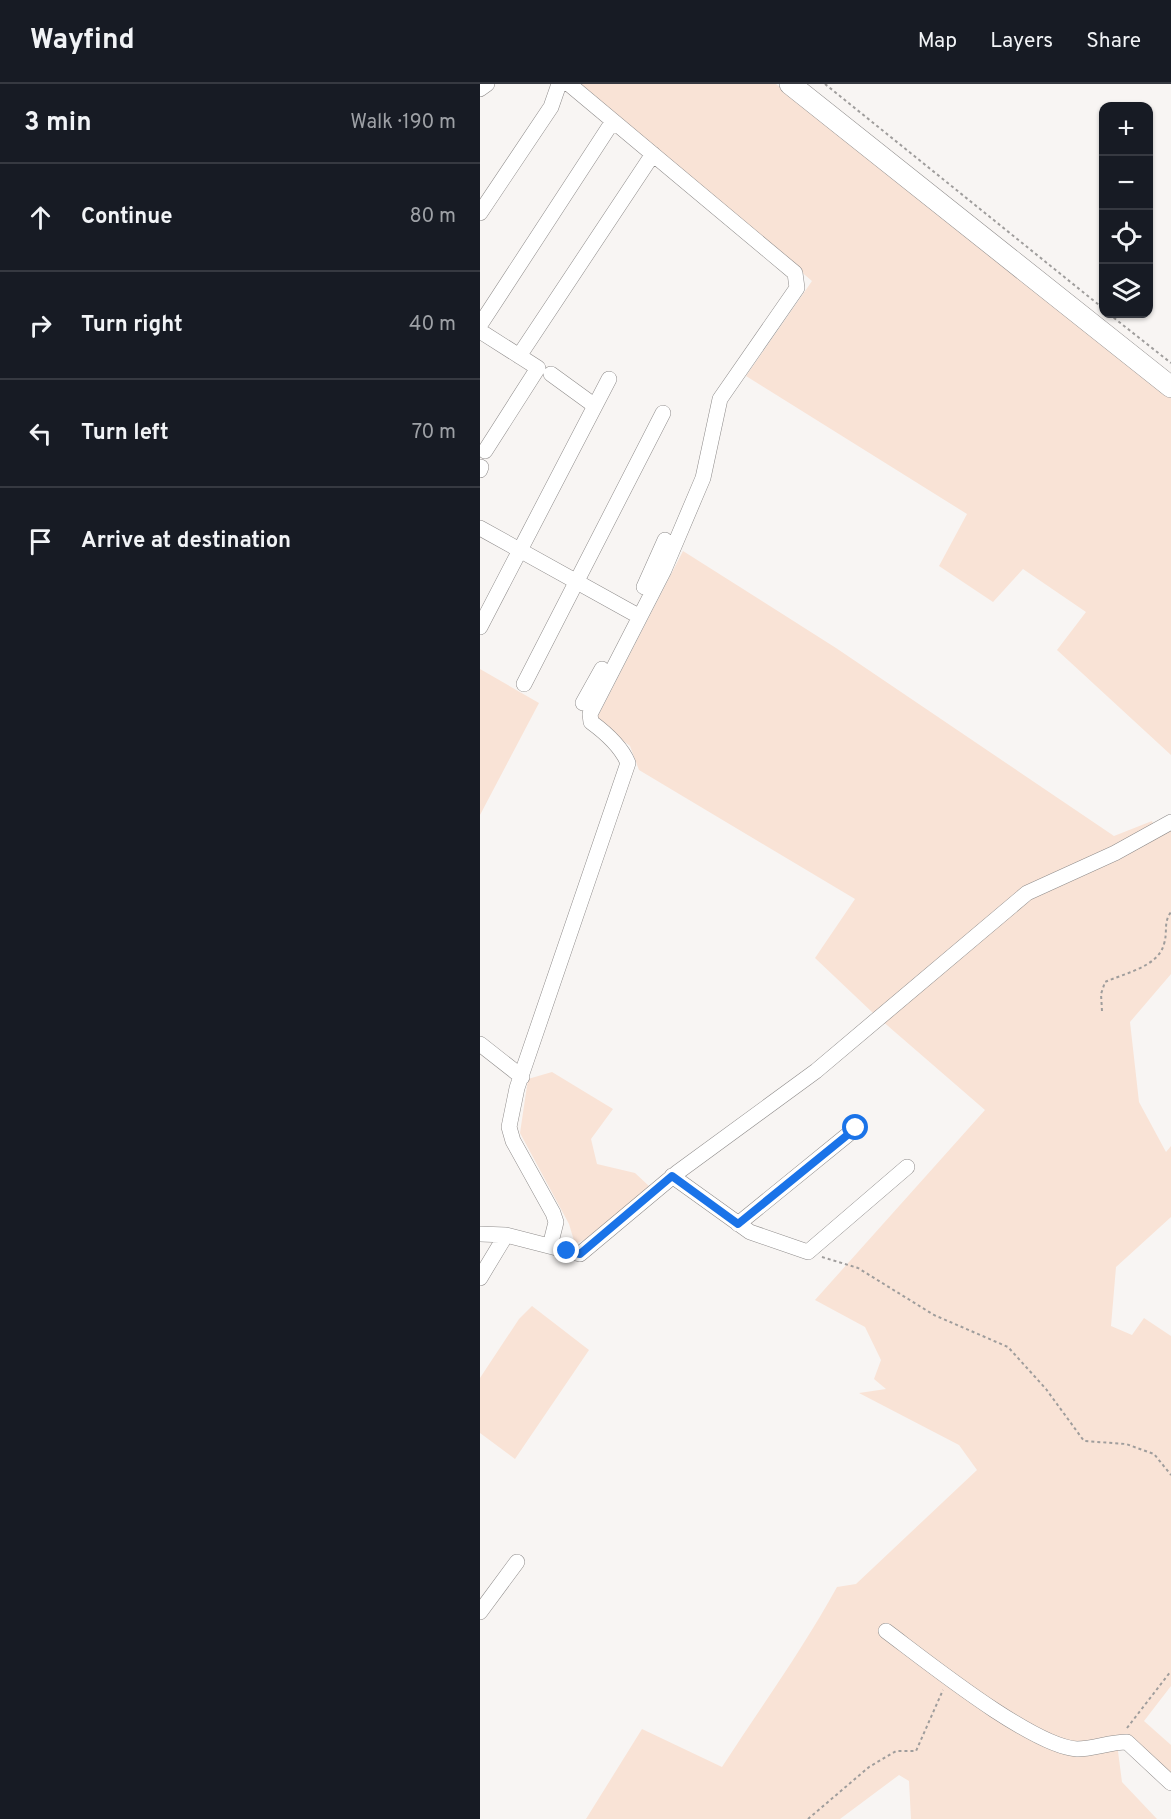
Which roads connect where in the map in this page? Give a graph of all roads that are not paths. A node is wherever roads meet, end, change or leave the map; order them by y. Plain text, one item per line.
1 (487, 84) edge
2 (559, 84) edge
3 (569, 84) edge
4 (790, 84) edge
5 (480, 89) edge
6 (614, 121) junction
7 (653, 154) junction
8 (480, 213) edge
9 (480, 325) edge
10 (480, 331) edge
11 (519, 356) junction
12 (551, 374) dead end
13 (609, 379) dead end
14 (1171, 387) edge
15 (595, 406) junction
16 (663, 413) dead end
17 (485, 451) dead end
18 (684, 499) dead end
19 (480, 528) edge
20 (521, 551) junction
21 (577, 582) junction
22 (633, 613) junction
23 (480, 627) edge
24 (524, 684) dead end
25 (583, 703) dead end
26 (1171, 822) edge
27 (480, 1044) edge
28 (522, 1077) junction
29 (856, 1128) dead end
30 (907, 1167) dead end
31 (672, 1176) junction
32 (738, 1224) junction
33 (480, 1234) edge
34 (506, 1235) junction
35 (550, 1246) junction
36 (480, 1278) edge
37 (517, 1562) dead end
38 (480, 1612) edge
39 (886, 1631) dead end
40 (1171, 1783) edge

1 - 5 street
2 - 8 street
3 - 6 street
4 - 14 street
6 - 7 street
6 - 9 street
7 - 11 street
7 - 28 street
10 - 11 street
11 - 17 street
12 - 15 street
13 - 15 street
15 - 20 street
16 - 21 street
18 - 22 street
19 - 20 street
20 - 21 street
20 - 23 street
21 - 22 street
21 - 24 street
22 - 25 street
26 - 31 street
27 - 28 street
28 - 35 street
29 - 32 street
30 - 32 street
31 - 32 street
31 - 35 street
33 - 34 street
34 - 35 street
34 - 36 street
37 - 38 street
39 - 40 street

